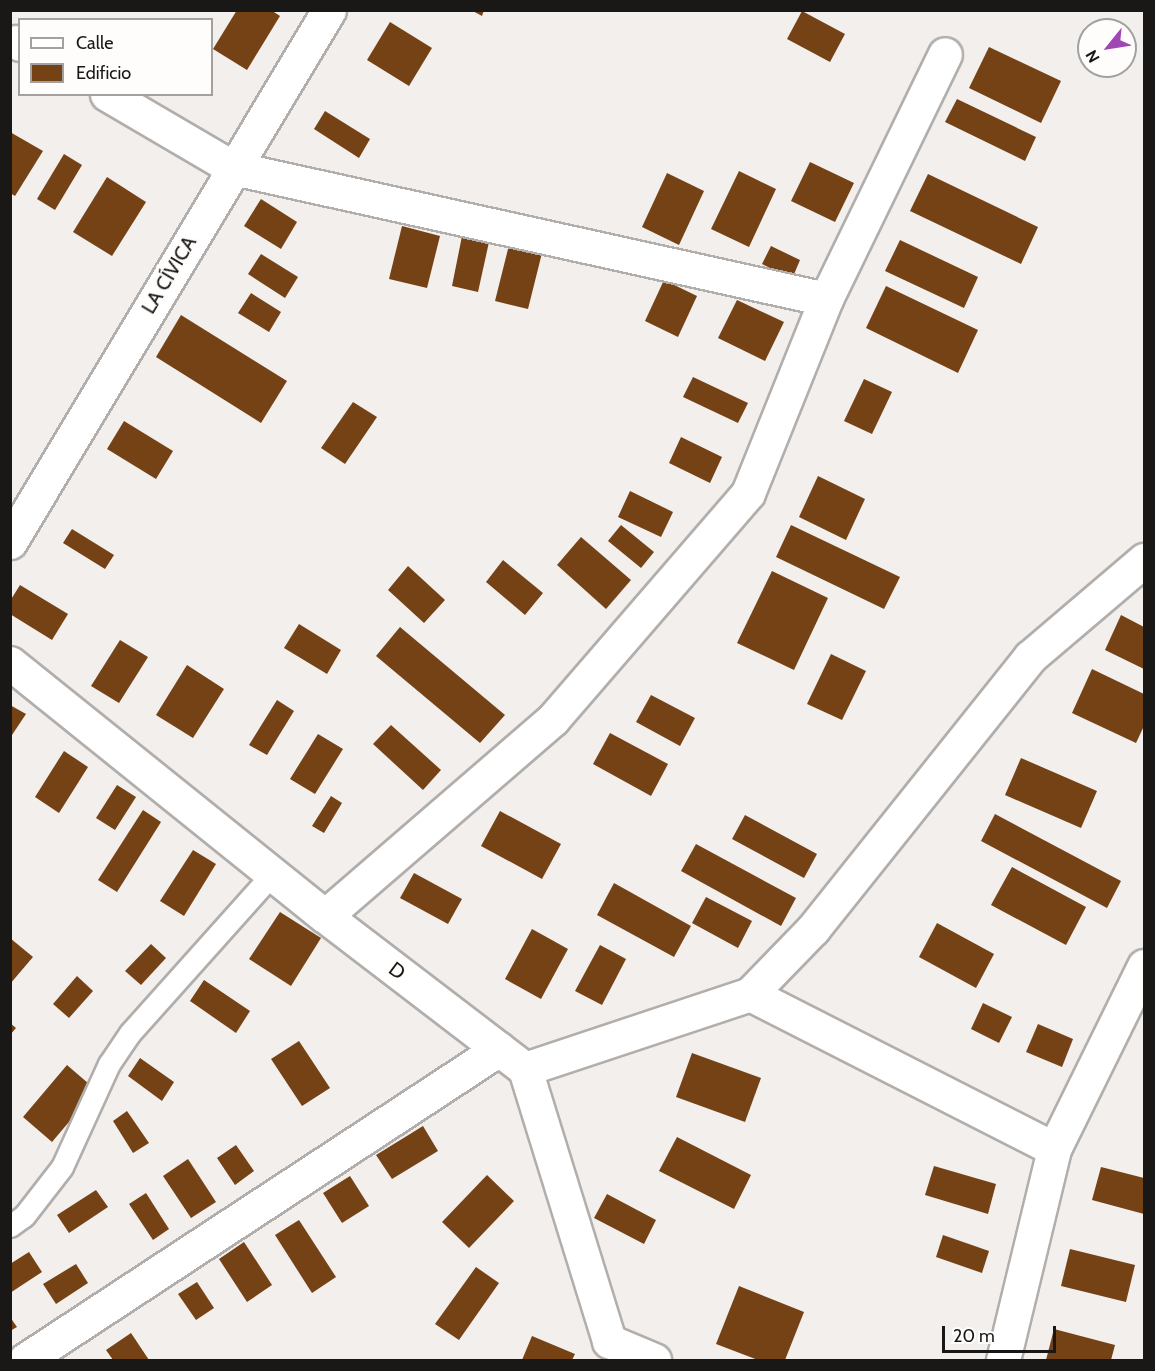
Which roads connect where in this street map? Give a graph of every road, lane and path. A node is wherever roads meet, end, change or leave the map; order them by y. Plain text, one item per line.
1 (329, 10) edge
2 (945, 54) dead end
3 (110, 96) edge
4 (233, 168) junction
5 (826, 299) junction
6 (10, 542) edge
7 (1144, 560) edge
8 (10, 663) edge
9 (273, 873) junction
10 (325, 916) junction
11 (1144, 966) edge
12 (750, 994) junction
13 (498, 1049) junction
14 (525, 1069) junction
15 (1054, 1149) junction
16 (10, 1226) edge
17 (25, 1360) edge
18 (654, 1360) edge
19 (1003, 1360) edge

1 - 4 street, LA CÍVICA
2 - 5 street
3 - 4 street
4 - 5 street
4 - 6 street, LA CÍVICA
5 - 10 street
7 - 12 street
8 - 9 street, D
9 - 10 street, D
9 - 16 lane
10 - 13 street, D
11 - 15 street
12 - 14 street
12 - 15 street
13 - 14 street, D
13 - 17 street
14 - 18 street
15 - 19 street

